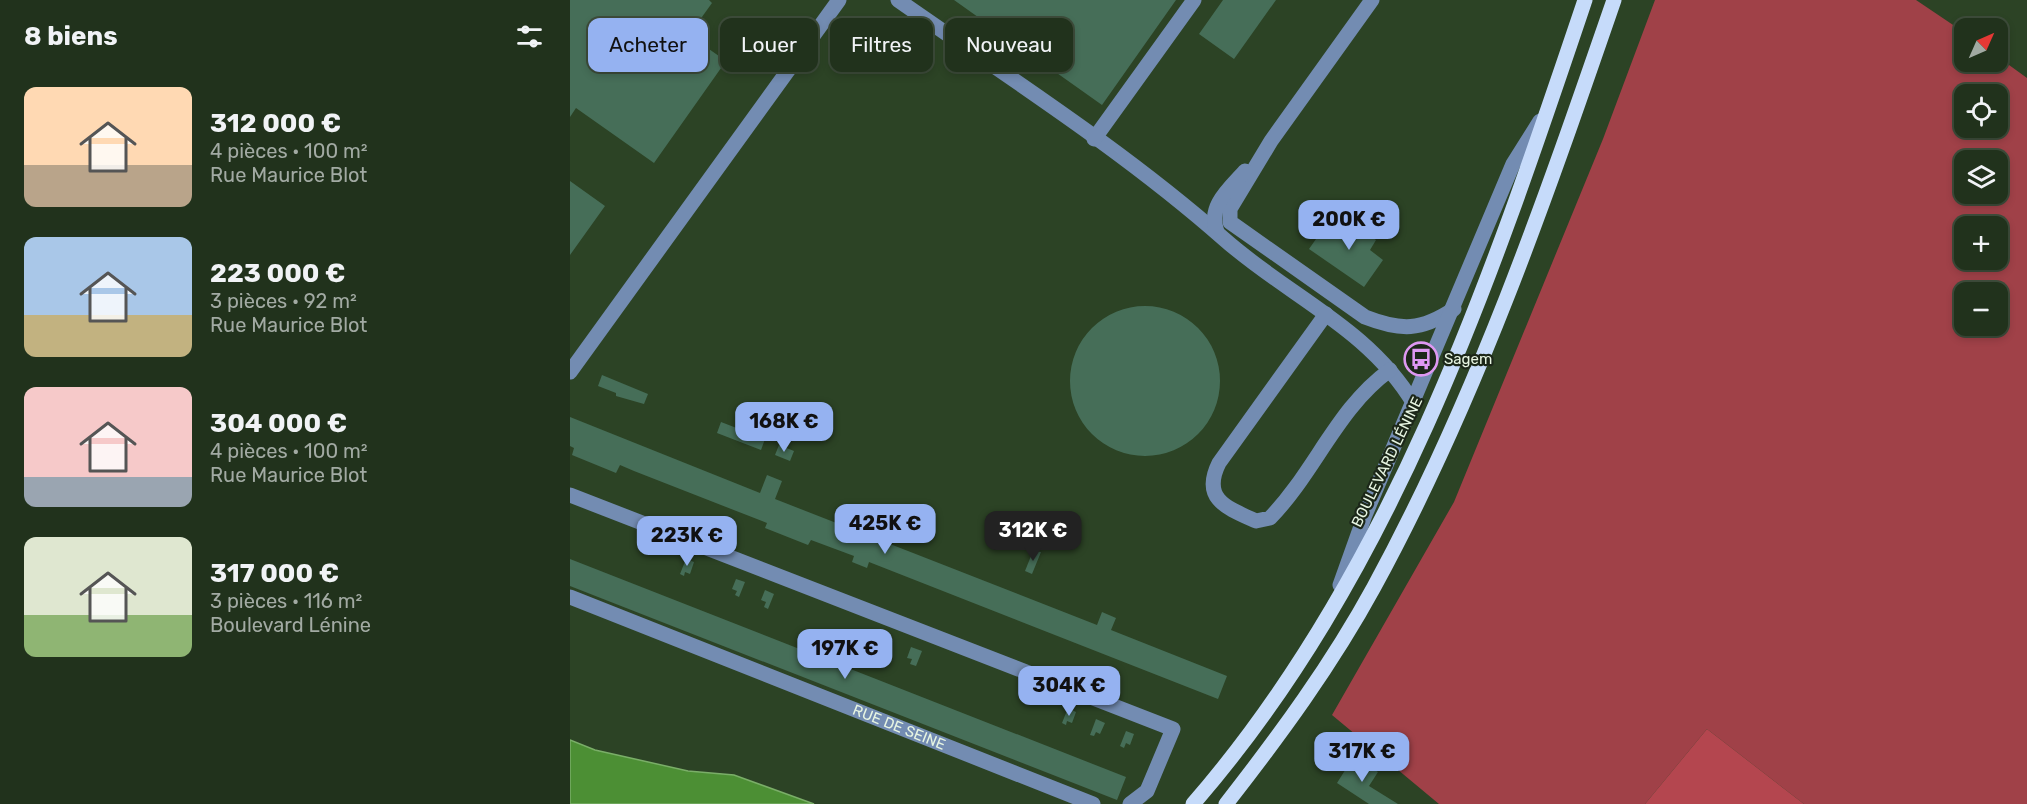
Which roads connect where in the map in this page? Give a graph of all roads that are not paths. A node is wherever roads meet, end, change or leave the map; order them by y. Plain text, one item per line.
1 (839, 0) edge
2 (898, 0) edge
3 (1194, 0) edge
4 (1372, 0) edge
5 (1585, 0) edge
6 (1614, 0) edge
7 (1550, 105) junction
8 (1094, 139) junction
9 (1271, 141) junction
10 (1217, 231) junction
11 (1454, 309) junction
12 (1326, 314) junction
13 (1390, 370) junction
14 (570, 372) edge
15 (1414, 405) junction
16 (570, 495) edge
17 (570, 597) edge
18 (1333, 605) junction
19 (1093, 804) edge
20 (1130, 804) edge
21 (1193, 804) edge
22 (1226, 804) edge

1 - 14 street
2 - 8 street
3 - 8 street
4 - 9 street
5 - 7 main road, BOULEVARD LÉNINE
6 - 22 main road
7 - 11 street
7 - 18 main road, BOULEVARD LÉNINE
8 - 10 street
9 - 10 street
9 - 11 street
10 - 12 street
11 - 15 street
12 - 13 street
12 - 13 street
13 - 15 street
15 - 18 street
16 - 20 street
17 - 19 street, RUE DE SEINE
18 - 21 main road, BOULEVARD LÉNINE

